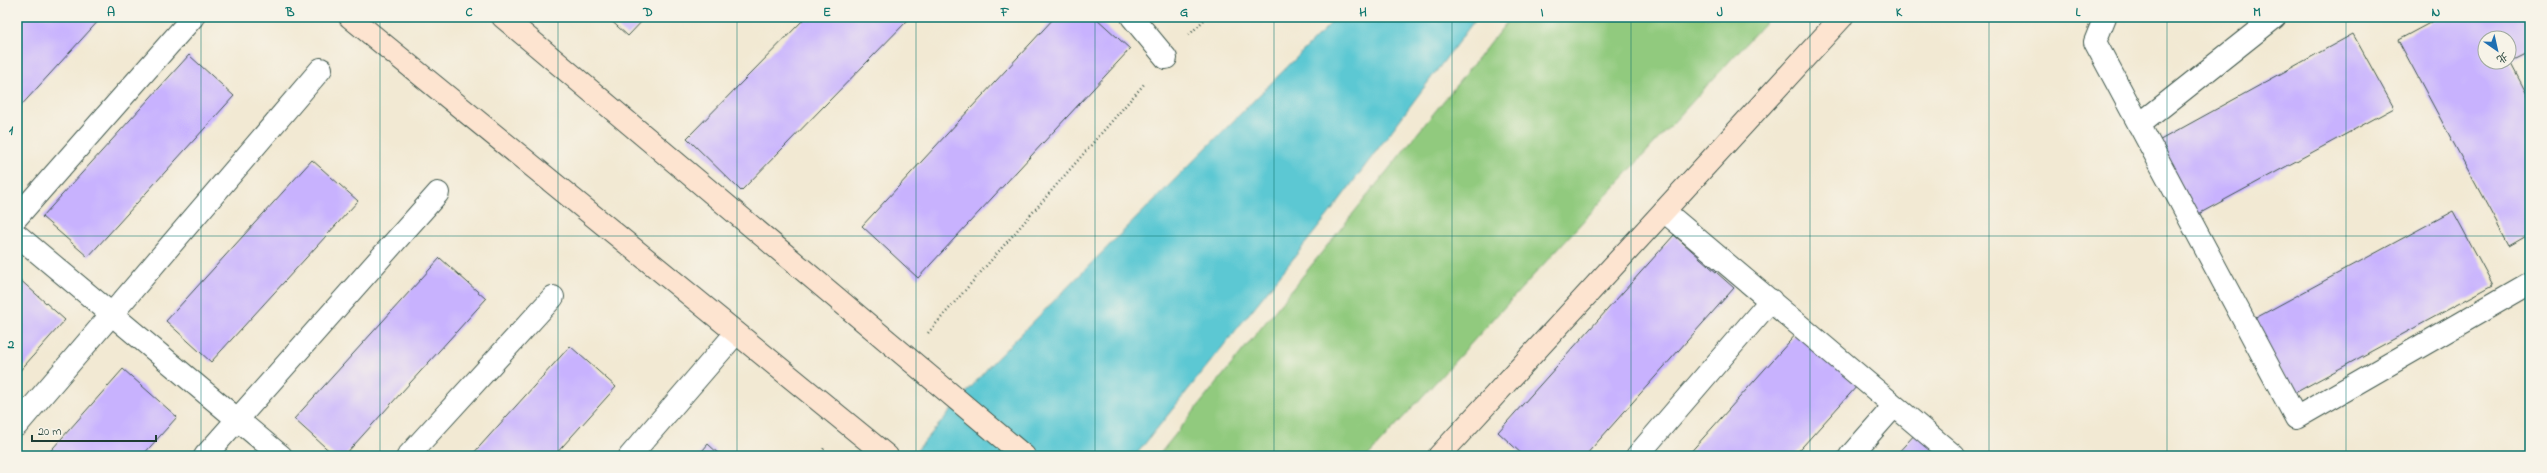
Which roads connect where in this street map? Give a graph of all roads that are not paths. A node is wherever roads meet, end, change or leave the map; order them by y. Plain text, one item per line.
1 (193, 17) edge
2 (350, 17) edge
3 (503, 17) edge
4 (1132, 17) edge
5 (1842, 17) edge
6 (2106, 17) edge
7 (2275, 17) edge
8 (1166, 58) road end
9 (321, 69) dead end
10 (2139, 125) junction
11 (438, 192) dead end
12 (1664, 211) junction
13 (17, 217) edge
14 (17, 235) edge
15 (2530, 283) edge
16 (553, 297) dead end
17 (1770, 300) junction
18 (112, 314) junction
19 (736, 333) junction
20 (1894, 406) junction
21 (237, 420) junction
22 (17, 425) edge
23 (205, 456) edge
24 (281, 456) edge
25 (408, 456) edge
26 (630, 456) edge
27 (887, 456) edge
28 (1024, 456) edge
29 (1439, 456) edge
30 (1637, 456) edge
31 (1850, 456) edge
32 (1954, 456) edge

1 - 13 street
2 - 19 street
3 - 28 street
4 - 8 street
5 - 12 street
6 - 10 street
7 - 10 street
9 - 18 street
10 - 15 street
11 - 21 street
12 - 17 street
12 - 29 street
14 - 18 street
16 - 25 street
17 - 20 street
17 - 30 street
18 - 21 street
18 - 22 street
19 - 26 street
19 - 27 street
20 - 31 street
20 - 32 street
21 - 23 street
21 - 24 street

